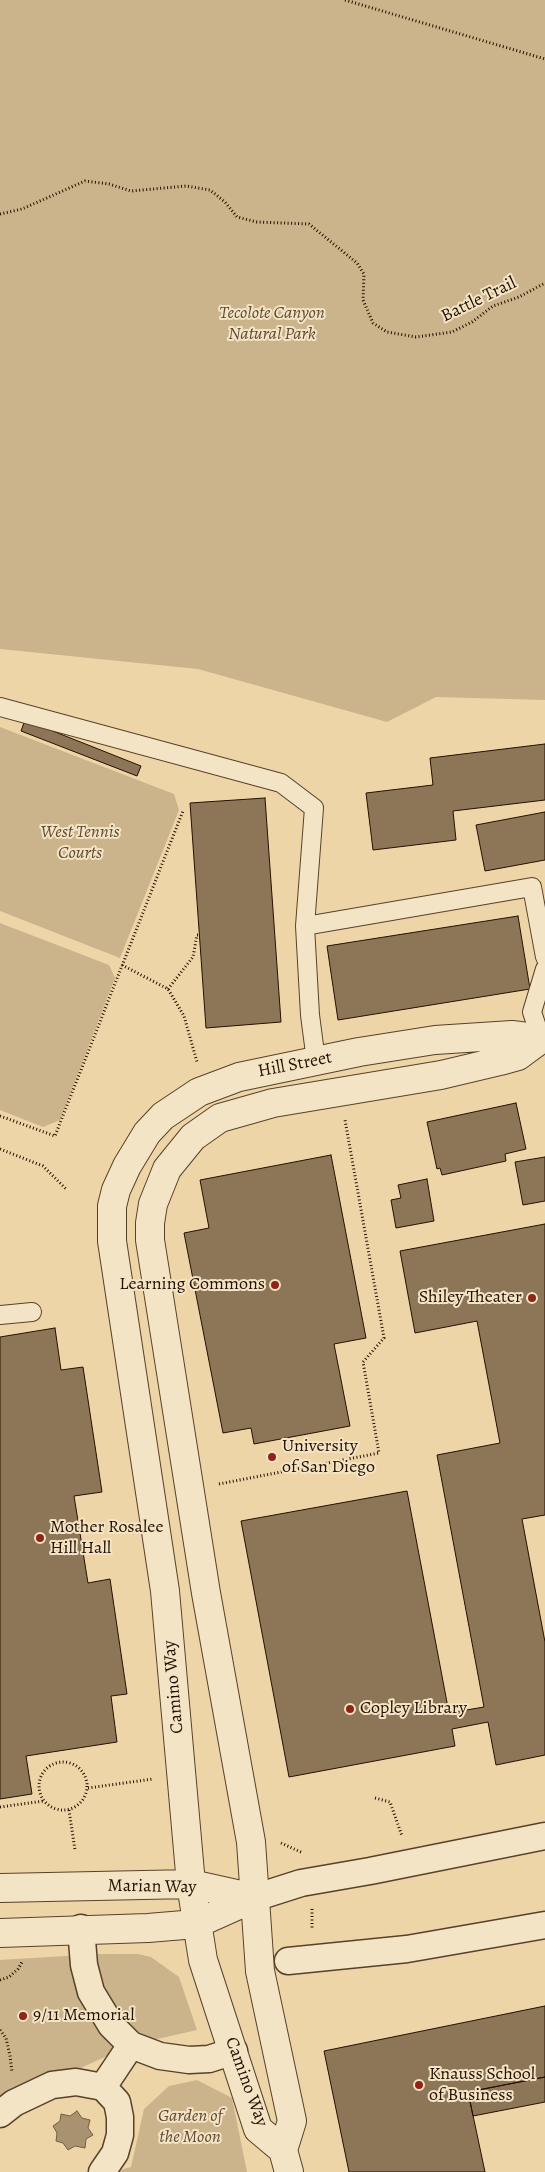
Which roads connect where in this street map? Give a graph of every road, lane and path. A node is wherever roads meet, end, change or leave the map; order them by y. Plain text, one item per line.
1 (345, 0) edge
2 (545, 59) edge
3 (0, 214) edge
4 (545, 283) edge
5 (0, 706) edge
6 (182, 811) dead end
7 (305, 926) junction
8 (199, 935) dead end
9 (545, 957) edge
10 (122, 966) junction
11 (545, 969) edge
12 (168, 989) junction
13 (543, 1039) edge
14 (316, 1061) junction
15 (197, 1062) dead end
16 (0, 1116) edge
17 (345, 1117) dead end
18 (0, 1149) edge
19 (67, 1190) dead end
20 (153, 1204) joint
21 (112, 1206) joint
22 (32, 1312) dead end
23 (0, 1315) edge
24 (191, 1490) junction
25 (154, 1779) dead end
26 (88, 1788) junction
27 (375, 1798) dead end
28 (44, 1801) junction
29 (0, 1807) edge
30 (69, 1810) junction
31 (545, 1836) edge
32 (75, 1850) dead end
33 (411, 1863) junction
34 (191, 1884) junction
35 (0, 1888) edge
36 (254, 1898) junction
37 (196, 1924) junction
38 (545, 1925) edge
39 (81, 1928) junction
40 (0, 1932) edge
41 (288, 1961) dead end
42 (0, 2030) edge
43 (131, 2045) junction
44 (234, 2051) junction
45 (103, 2087) junction
46 (7, 2108) edge
47 (286, 2161) edge
48 (102, 2172) edge

1 - 2 path
3 - 4 path, Battle Trail
5 - 7 lane
6 - 10 path
7 - 9 lane
7 - 14 lane
8 - 12 path
10 - 12 path
10 - 16 path
11 - 13 lane
12 - 15 path
13 - 14 street, Hill Street
13 - 20 street, Hill Street
14 - 21 street, Hill Street
17 - 24 path
18 - 19 path
20 - 24 street, Camino Way
21 - 34 street, Camino Way
22 - 23 lane
24 - 36 street, Camino Way
25 - 26 path
26 - 28 path
26 - 30 path
27 - 33 path
28 - 29 path
28 - 30 path
30 - 32 path
31 - 33 street
33 - 36 street
34 - 35 street, Marian Way
34 - 36 street, Marian Way
34 - 37 street, Camino Way
36 - 37 street, Marian Way
36 - 47 street, Camino Way
37 - 39 street, Marian Way
37 - 44 street, Camino Way
38 - 41 street
39 - 40 street, Marian Way
39 - 43 street
42 - 46 path
43 - 44 street
43 - 45 street
44 - 47 street, Camino Way
45 - 46 street
45 - 48 street

